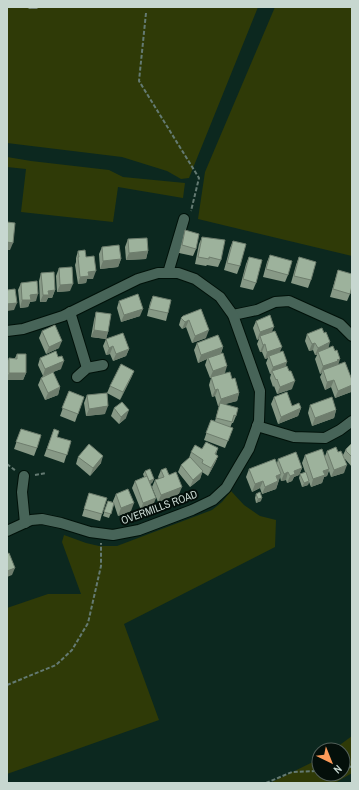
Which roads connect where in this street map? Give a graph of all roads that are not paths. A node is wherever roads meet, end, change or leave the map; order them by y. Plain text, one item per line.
1 (184, 219) road end
2 (168, 273) junction
3 (70, 312) junction
4 (233, 315) junction
5 (7, 330) edge
6 (352, 336) edge
7 (103, 366) dead end
8 (86, 368) junction
9 (77, 377) dead end
10 (352, 421) edge
11 (257, 426) junction
12 (24, 476) dead end
13 (24, 523) junction
14 (7, 531) edge

1 - 2 street
2 - 3 street, OVERMILLS ROAD
2 - 4 street, OVERMILLS ROAD
3 - 5 street, OVERMILLS ROAD
3 - 8 street
4 - 6 street
4 - 11 street, OVERMILLS ROAD
7 - 8 street
8 - 9 street
10 - 11 street
11 - 13 street, OVERMILLS ROAD
12 - 13 street
13 - 14 street, OVERMILLS ROAD

